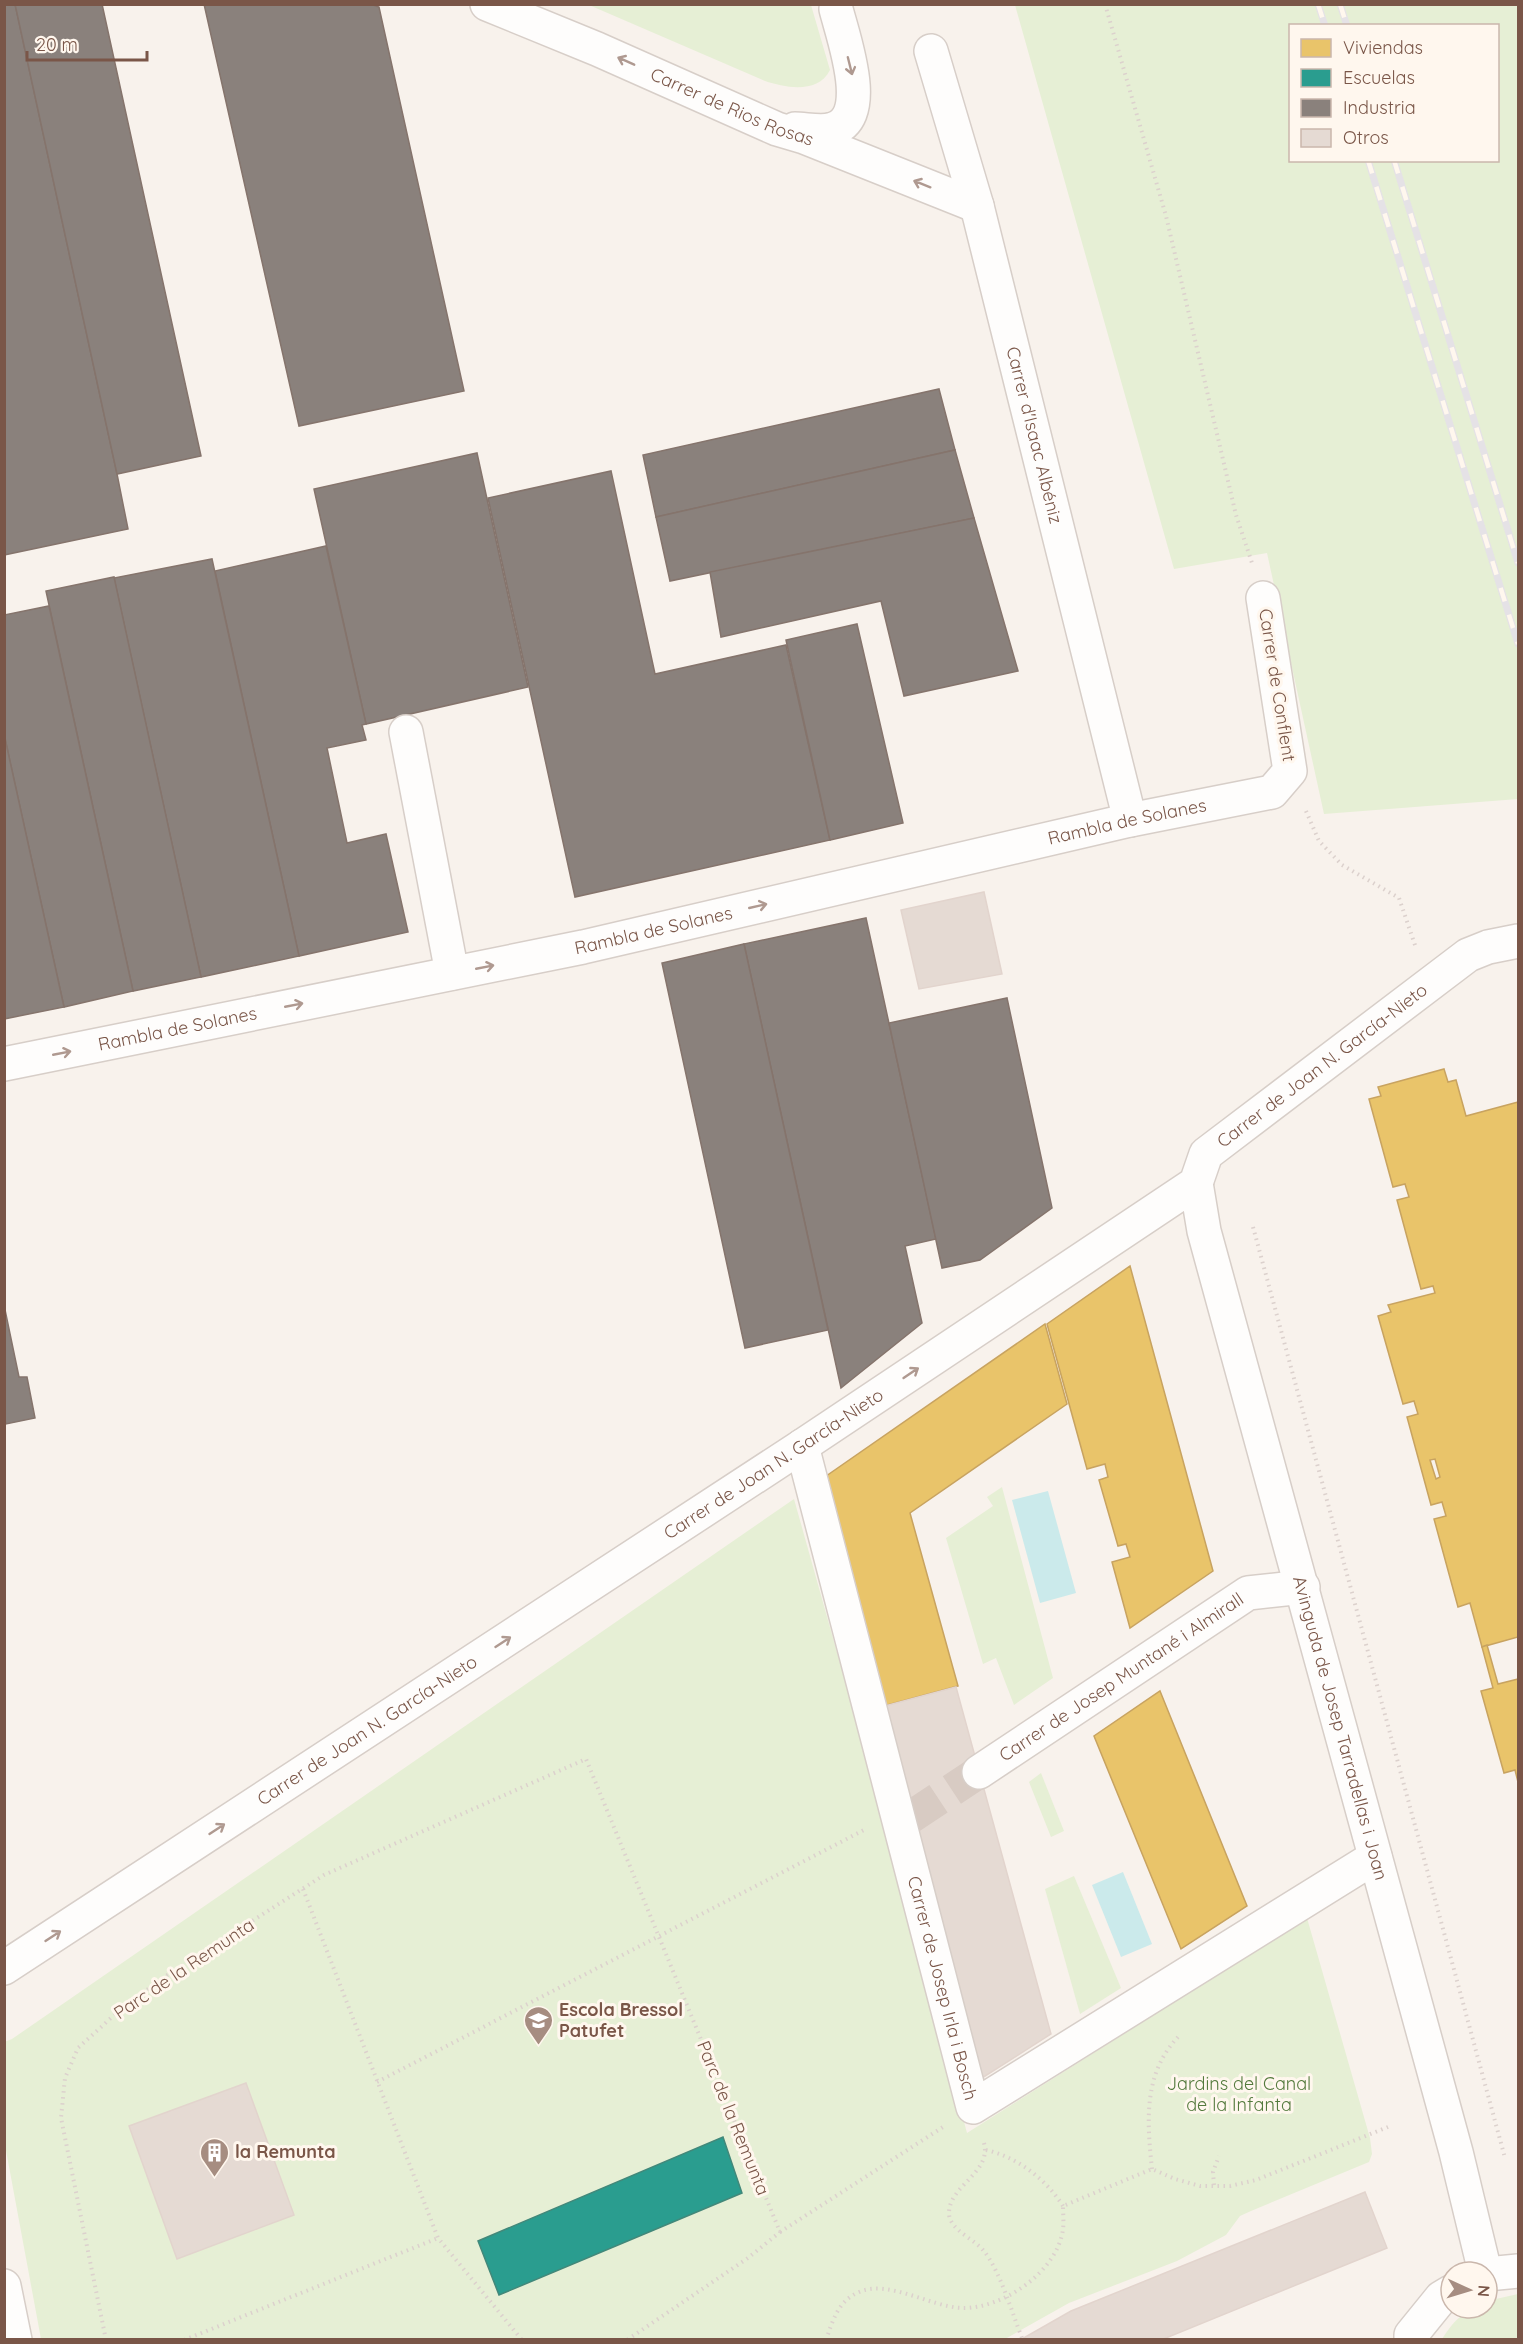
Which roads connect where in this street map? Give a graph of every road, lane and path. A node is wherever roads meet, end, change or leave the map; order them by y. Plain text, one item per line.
1 (488, 4) edge
2 (1105, 4) edge
3 (836, 9) dead end
4 (931, 51) dead end
5 (777, 129) junction
6 (977, 206) junction
7 (1263, 598) joint
8 (406, 732) dead end
9 (1290, 771) joint
10 (1130, 820) junction
11 (1318, 841) dead end
12 (1518, 940) edge
13 (1418, 952) dead end
14 (452, 973) junction
15 (4, 1064) edge
16 (1196, 1183) junction
17 (1253, 1227) dead end
18 (802, 1446) junction
19 (1302, 1587) junction
20 (979, 1772) tunnel mouth
21 (898, 1818) junction
22 (1375, 1857) junction
23 (303, 1889) junction
24 (658, 1936) junction
25 (4, 1968) edge
26 (1178, 2037) dead end
27 (377, 2082) junction
28 (977, 2120) junction
29 (1388, 2127) dead end
30 (986, 2150) junction
31 (1219, 2156) dead end
32 (1504, 2158) dead end
33 (1152, 2169) junction
34 (1214, 2186) junction
35 (1063, 2206) junction
36 (780, 2232) junction
37 (438, 2238) junction
38 (1483, 2260) edge
39 (1518, 2271) edge
40 (1499, 2272) edge
41 (4, 2286) edge
42 (1005, 2297) junction
43 (1439, 2300) edge
44 (1022, 2338) edge
45 (15, 2340) edge
46 (106, 2340) edge
47 (184, 2340) edge
48 (522, 2340) edge
49 (627, 2340) edge
50 (826, 2340) edge
51 (1411, 2340) edge

5 -> 1 street, Carrer de Rios Rosas
2 - 7 path
3 -> 5 street
4 - 6 street, Carrer d'Isaac Albéniz
6 -> 5 street, Carrer de Rios Rosas
6 - 10 street, Carrer d'Isaac Albéniz
7 - 9 street, Carrer de Conflent
8 - 14 street
9 - 10 street, Rambla de Solanes
14 -> 10 street, Rambla de Solanes
11 - 13 path
12 - 16 street, Carrer de Joan N. García-Nieto
15 -> 14 street, Rambla de Solanes
18 -> 16 street, Carrer de Joan N. García-Nieto
16 - 19 street, Avinguda de Josep Tarradellas i Joan
17 - 32 path
18 - 21 street, Carrer de Josep Irla i Bosch
25 -> 18 street, Carrer de Joan N. García-Nieto
19 - 20 street, Carrer de Josep Muntané i Almirall
19 - 22 street, Avinguda de Josep Tarradellas i Joan
21 - 24 path
21 - 28 street, Carrer de Josep Irla i Bosch
22 - 28 street, Carrer de Josep Irla i Bosch
22 - 38 street, Avinguda de Josep Tarradellas i Joan
23 - 24 path, Parc de la Remunta
23 - 27 path
23 - 46 path, Parc de la Remunta
24 - 27 path
24 - 36 path, Parc de la Remunta
26 - 33 path
27 - 37 path
28 - 30 path
28 - 36 path
29 - 34 path
30 - 35 path
30 - 42 path
31 - 34 path
33 - 34 path
33 - 35 path
35 - 42 path
36 - 49 path
37 - 47 path
37 - 48 path
39 - 40 street
41 - 45 street
42 - 44 path
42 - 50 path
43 - 51 street

